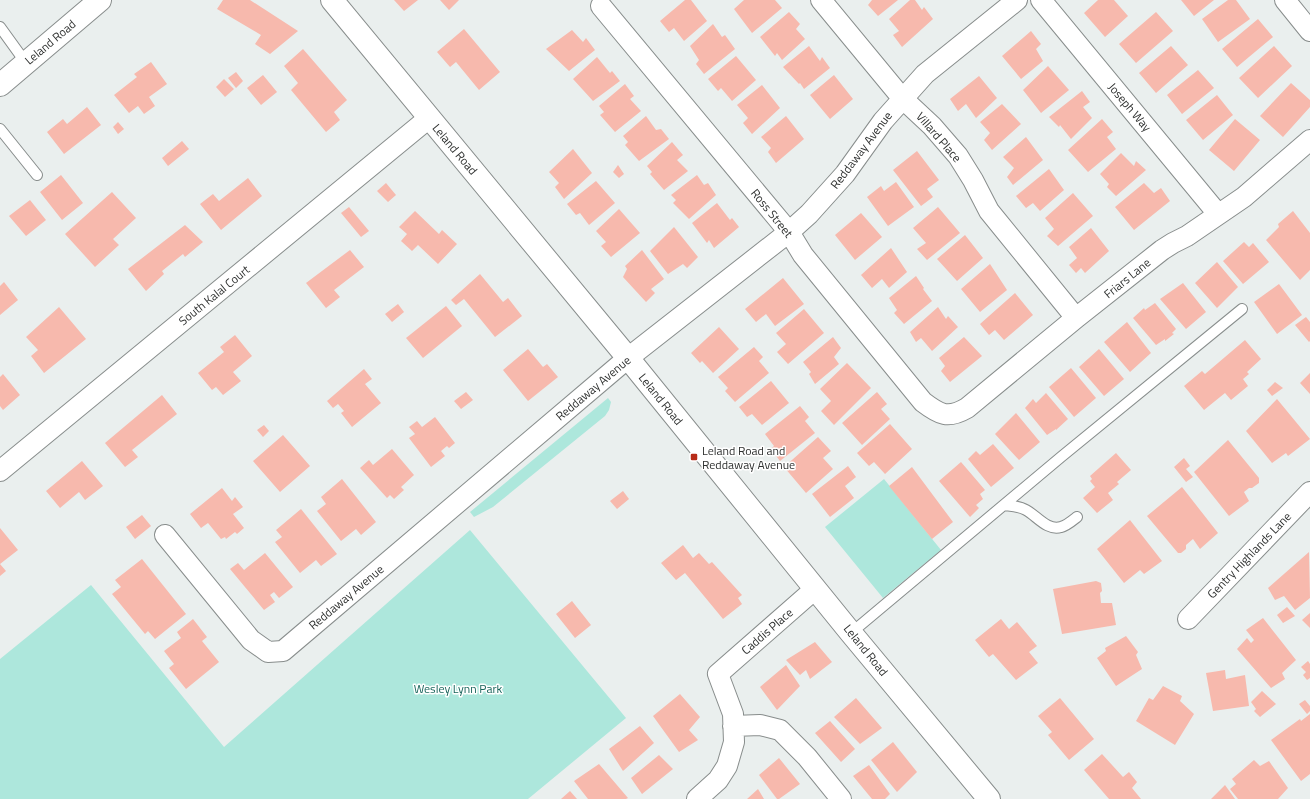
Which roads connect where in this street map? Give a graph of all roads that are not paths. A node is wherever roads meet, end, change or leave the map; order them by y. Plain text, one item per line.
1 (100, 0) edge
2 (332, 0) edge
3 (821, 0) edge
4 (1017, 0) edge
5 (1041, 0) edge
6 (1285, 0) edge
7 (601, 6) dead end
8 (0, 27) edge
9 (1310, 31) edge
10 (26, 63) junction
11 (0, 85) edge
12 (902, 98) junction
13 (429, 118) junction
14 (0, 129) edge
15 (1310, 140) edge
16 (37, 175) dead end
17 (1218, 214) junction
18 (790, 232) junction
19 (1242, 309) dead end
20 (1076, 318) junction
21 (628, 358) junction
22 (946, 415) joint
23 (0, 471) edge
24 (1310, 492) edge
25 (1004, 505) junction
26 (1077, 517) dead end
27 (165, 535) dead end
28 (816, 589) junction
29 (1188, 619) dead end
30 (852, 633) junction
31 (733, 726) junction
32 (697, 799) edge
33 (841, 799) edge
34 (989, 799) edge

1 - 10 street, Leland Road
2 - 13 street, Leland Road
3 - 12 street, Villard Place
4 - 12 street, Reddaway Avenue
5 - 17 street, Joseph Way
6 - 9 street
7 - 18 street, Ross Street
8 - 10 lane
10 - 11 street, Leland Road
12 - 18 street, Reddaway Avenue
12 - 20 street, Villard Place
13 - 21 street, Leland Road
13 - 23 street, South Kalal Court
14 - 16 lane
15 - 17 street, Friars Lane
17 - 20 street, Friars Lane
18 - 21 street, Reddaway Avenue
18 - 22 street, Ross Street
19 - 25 lane
20 - 22 street, Friars Lane
21 - 27 street, Reddaway Avenue
21 - 28 street, Leland Road
24 - 29 street, Gentry Highlands Lane
25 - 26 lane
25 - 30 lane
28 - 30 street, Leland Road
28 - 31 street, Caddis Place
30 - 34 street, Leland Road
31 - 32 street
31 - 33 street

